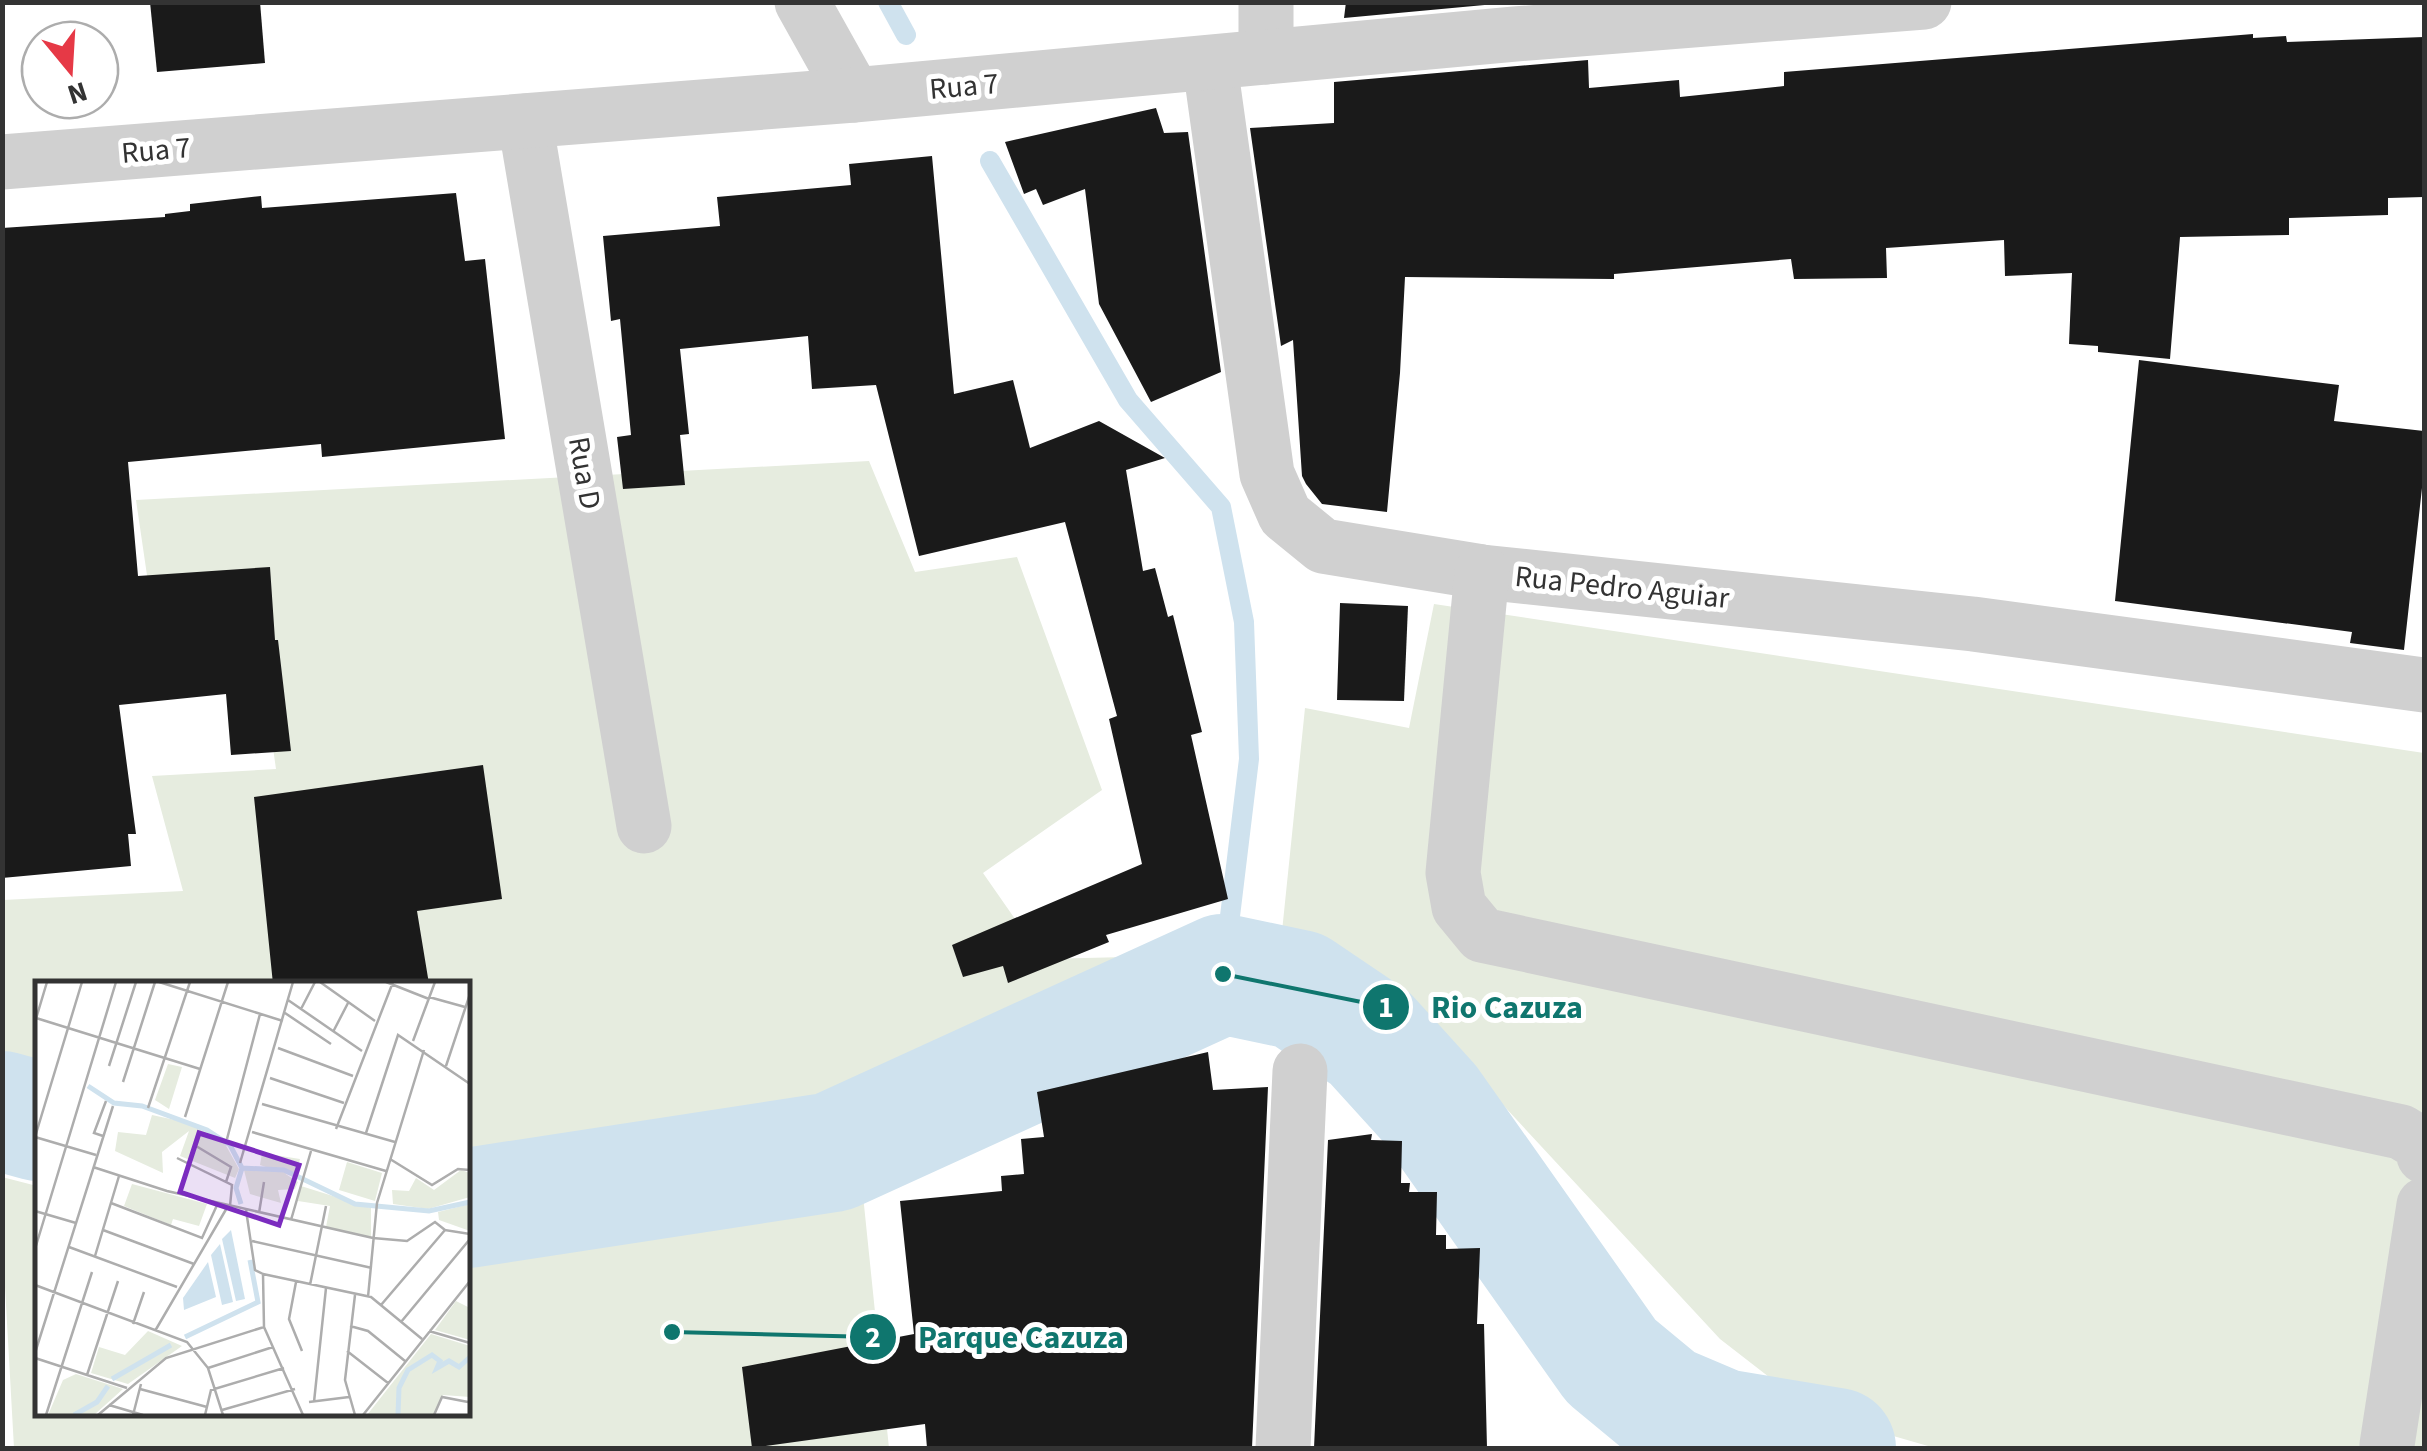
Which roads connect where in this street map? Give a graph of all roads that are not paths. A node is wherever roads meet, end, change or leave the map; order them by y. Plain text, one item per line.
1 (802, 2) edge
2 (1266, 2) edge
3 (1924, 2) edge
4 (1515, 18) edge
5 (1266, 57) junction
6 (1210, 64) junction
7 (854, 95) junction
8 (525, 121) junction
9 (2, 162) edge
10 (1482, 572) junction
11 (2424, 685) edge
12 (644, 826) dead end
13 (1300, 1070) dead end
14 (2424, 1156) edge
15 (2424, 1205) edge
16 (2388, 1445) dead end
17 (1284, 1448) edge

1 - 7 street
2 - 5 street
3 - 4 street, Rua 7
4 - 5 street, Rua 7
5 - 6 street, Rua 7
6 - 7 street, Rua 7
6 - 10 street, Rua Pedro Aguiar
7 - 8 street, Rua 7
8 - 9 street, Rua 7
8 - 12 street, Rua D
10 - 11 street, Rua Pedro Aguiar
10 - 14 street
13 - 17 street
15 - 16 street

